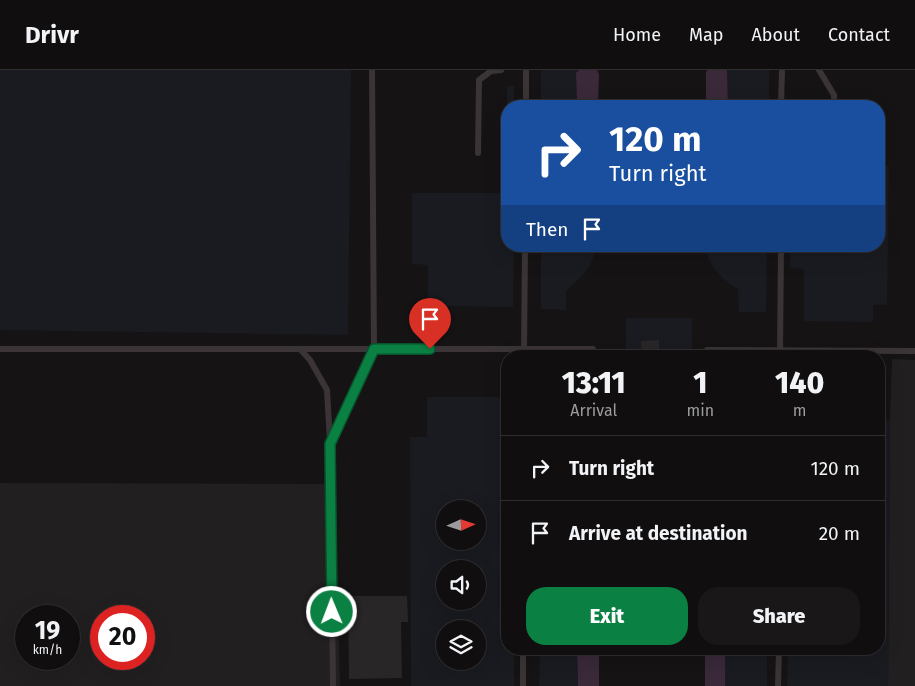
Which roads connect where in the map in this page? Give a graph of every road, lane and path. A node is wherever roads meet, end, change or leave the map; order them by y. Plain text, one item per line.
1 (372, 70) edge
2 (501, 70) edge
3 (526, 70) edge
4 (782, 70) edge
5 (819, 70) edge
6 (526, 100) edge
7 (781, 100) edge
8 (834, 100) edge
9 (478, 152) dead end
10 (525, 252) edge
11 (781, 252) edge
12 (524, 348) junction
13 (0, 349) edge
14 (300, 349) junction
15 (374, 349) junction
16 (593, 349) dead end
17 (780, 350) edge
18 (885, 352) edge
19 (915, 352) edge
20 (330, 444) junction
21 (523, 655) edge
22 (778, 655) edge
23 (333, 686) edge
24 (523, 686) edge
25 (778, 686) edge

1 - 15 lane
2 - 9 lane
3 - 6 lane
4 - 7 lane
5 - 8 lane
10 - 12 lane
11 - 17 lane
12 - 15 lane
12 - 16 lane
13 - 14 lane
14 - 15 lane
14 - 20 lane
15 - 20 lane
18 - 19 lane
20 - 23 lane
21 - 24 lane
22 - 25 lane

